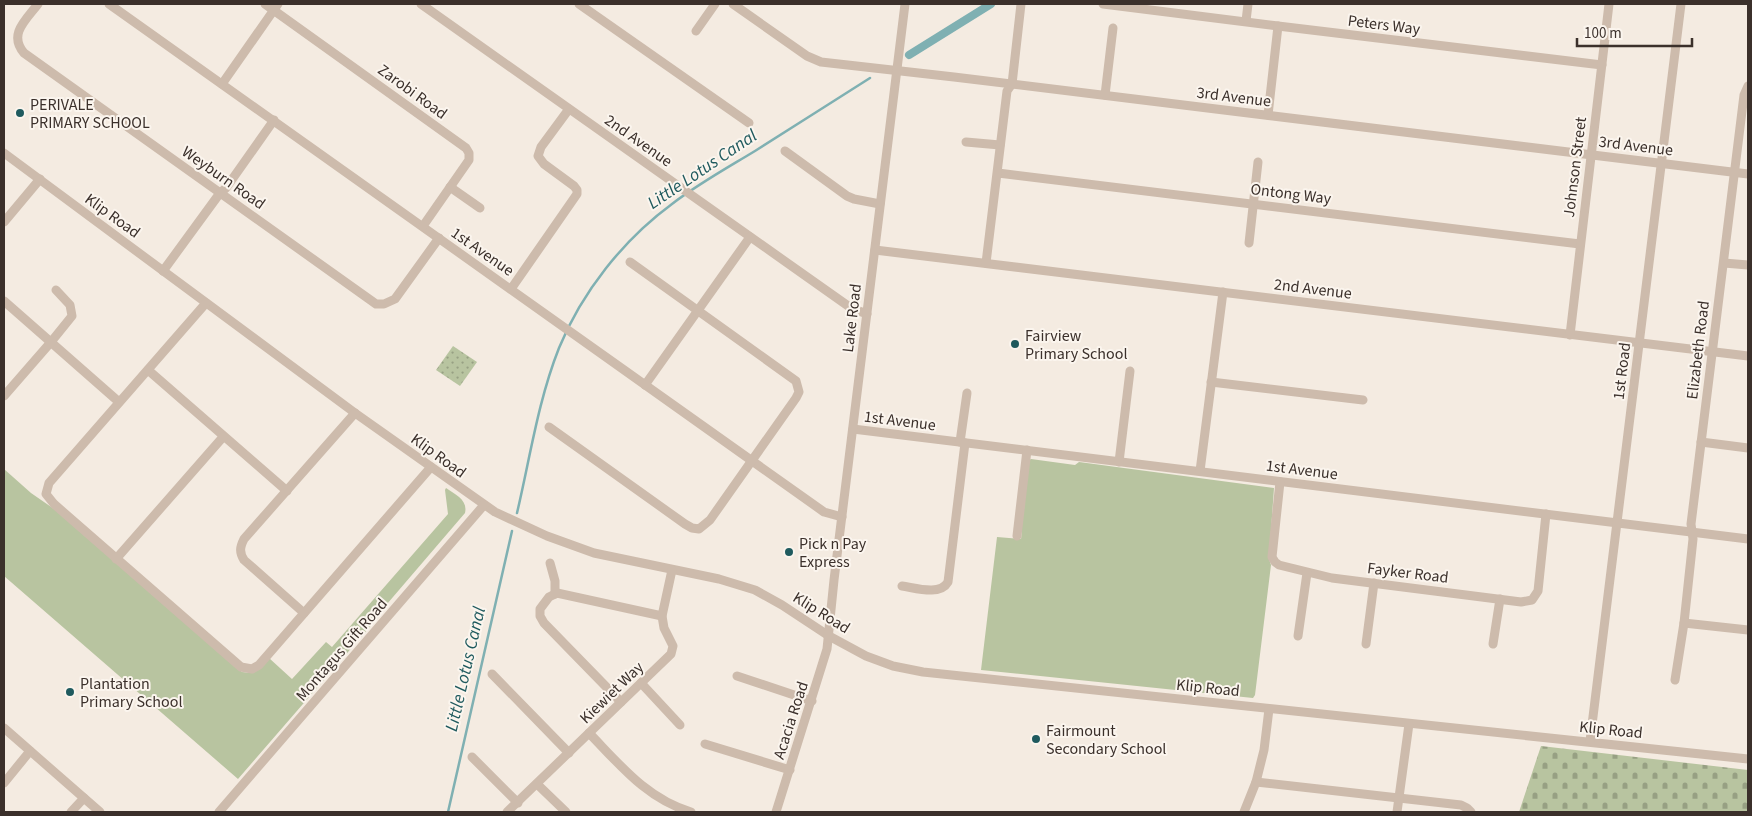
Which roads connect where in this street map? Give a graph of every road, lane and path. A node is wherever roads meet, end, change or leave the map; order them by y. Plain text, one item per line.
1 (38, 4) edge
2 (110, 4) edge
3 (265, 4) edge
4 (421, 4) edge
5 (579, 4) edge
6 (715, 4) edge
7 (733, 4) edge
8 (905, 4) edge
9 (1022, 4) edge
10 (1103, 4) edge
11 (1248, 4) edge
12 (1609, 4) edge
13 (1680, 4) edge
14 (276, 7) edge
15 (435, 8) edge
16 (1246, 21) junction
17 (1278, 26) junction
18 (1113, 28) dead end
19 (696, 31) dead end
20 (1602, 65) junction
21 (896, 70) junction
22 (222, 84) junction
23 (1012, 84) junction
24 (1748, 86) edge
25 (1105, 95) junction
26 (569, 109) junction
27 (1268, 116) junction
28 (274, 120) junction
29 (749, 123) dead end
30 (966, 142) dead end
31 (1000, 145) junction
32 (785, 151) dead end
33 (4, 153) edge
34 (1591, 155) junction
35 (1258, 162) dead end
36 (1661, 164) junction
37 (1734, 172) junction
38 (998, 173) junction
39 (1748, 174) edge
40 (40, 180) junction
41 (450, 187) junction
42 (220, 193) junction
43 (880, 204) junction
44 (1254, 204) junction
45 (480, 208) dead end
46 (4, 222) edge
47 (423, 226) junction
48 (750, 237) junction
49 (439, 238) junction
50 (1249, 243) dead end
51 (1580, 244) junction
52 (875, 250) junction
53 (630, 262) dead end
54 (1724, 262) junction
55 (986, 263) junction
56 (1748, 265) edge
57 (163, 270) junction
58 (511, 289) junction
59 (56, 290) dead end
60 (1223, 292) junction
61 (4, 301) edge
62 (206, 302) junction
63 (698, 312) junction
64 (867, 314) junction
65 (1570, 335) junction
66 (51, 342) junction
67 (1639, 343) junction
68 (1712, 352) junction
69 (1748, 356) edge
70 (148, 370) junction
71 (1130, 372) dead end
72 (1211, 382) junction
73 (645, 385) junction
74 (967, 393) dead end
75 (4, 396) edge
76 (1363, 400) dead end
77 (119, 402) junction
78 (355, 413) junction
79 (549, 427) dead end
80 (853, 429) junction
81 (223, 437) junction
82 (963, 442) junction
83 (1701, 442) junction
84 (1748, 448) edge
85 (1027, 450) junction
86 (752, 460) junction
87 (1118, 462) junction
88 (430, 467) junction
89 (1200, 471) junction
90 (1280, 482) junction
91 (287, 491) junction
92 (484, 505) junction
93 (1546, 514) junction
94 (842, 517) junction
95 (1617, 523) junction
96 (1692, 532) junction
97 (1017, 536) dead end
98 (1748, 539) edge
99 (116, 559) junction
100 (550, 563) dead end
101 (672, 570) junction
102 (1307, 573) junction
103 (1374, 584) junction
104 (902, 586) dead end
105 (555, 594) junction
106 (1500, 599) junction
107 (304, 613) junction
108 (662, 616) junction
109 (1684, 623) junction
110 (1748, 630) edge
111 (829, 636) junction
112 (1298, 636) dead end
113 (1366, 644) dead end
114 (1493, 644) dead end
115 (492, 674) dead end
116 (737, 676) dead end
117 (1675, 680) dead end
118 (641, 683) junction
119 (812, 701) junction
120 (621, 702) junction
121 (1269, 709) junction
122 (1409, 724) junction
123 (680, 725) dead end
124 (4, 728) edge
125 (589, 733) junction
126 (1590, 742) junction
127 (705, 744) dead end
128 (30, 751) junction
129 (569, 753) junction
130 (472, 757) dead end
131 (1748, 759) edge
132 (790, 770) junction
133 (1256, 782) junction
134 (4, 783) edge
135 (537, 784) junction
136 (84, 798) junction
137 (1400, 800) junction
138 (518, 802) junction
139 (72, 812) edge
140 (100, 812) edge
141 (219, 812) edge
142 (508, 812) edge
143 (566, 812) edge
144 (691, 812) edge
145 (776, 812) edge
146 (1244, 812) edge
147 (1397, 812) edge
148 (1471, 812) edge

1 - 42 street, Weyburn Road
2 - 22 street, 1st Avenue
3 - 14 street, Zarobi Road
4 - 15 street, 2nd Avenue
5 - 29 street
6 - 19 street
7 - 21 street, 3rd Avenue
8 - 21 street, Lake Road
9 - 23 street
10 - 16 street, Peters Way
11 - 16 street
12 - 20 street, Johnson Street
13 - 36 street, 1st Road
14 - 22 street
14 - 41 street, Zarobi Road
15 - 26 street, 2nd Avenue
16 - 17 street, Peters Way
17 - 20 street, Peters Way
17 - 27 street
18 - 25 street
20 - 34 street, Johnson Street
21 - 23 street, 3rd Avenue
21 - 43 street, Lake Road
22 - 28 street, 1st Avenue
23 - 25 street, 3rd Avenue
23 - 31 street
24 - 37 street, Elizabeth Road
25 - 27 street, 3rd Avenue
26 - 48 street, 2nd Avenue
26 - 58 street
27 - 34 street, 3rd Avenue
28 - 42 street
28 - 47 street, 1st Avenue
30 - 31 street
31 - 38 street
32 - 43 street
33 - 40 street, Klip Road
34 - 36 street, 3rd Avenue
34 - 51 street, Johnson Street
35 - 44 street
36 - 37 street, 3rd Avenue
36 - 67 street, 1st Road
37 - 39 street, 3rd Avenue
37 - 54 street, Elizabeth Road
38 - 44 street, Ontong Way
38 - 55 street
40 - 46 street
40 - 57 street, Klip Road
41 - 45 street
41 - 47 street, Zarobi Road
42 - 49 street, Weyburn Road
42 - 57 street
43 - 52 street, Lake Road
44 - 50 street
44 - 51 street, Ontong Way
47 - 49 street, 1st Avenue
48 - 63 street
48 - 64 street, 2nd Avenue
49 - 58 street, 1st Avenue
51 - 65 street, Johnson Street
52 - 55 street, 2nd Avenue
52 - 64 street, Lake Road
53 - 63 street
54 - 56 street
54 - 68 street, Elizabeth Road
55 - 60 street, 2nd Avenue
57 - 62 street, Klip Road
58 - 73 street, 1st Avenue
59 - 66 street
60 - 65 street, 2nd Avenue
60 - 72 street
61 - 66 street
62 - 70 street
62 - 78 street, Klip Road
63 - 73 street
63 - 86 street
64 - 80 street, Lake Road
65 - 67 street, 2nd Avenue
66 - 75 street
66 - 77 street
67 - 68 street, 2nd Avenue
67 - 95 street, 1st Road
68 - 69 street, 2nd Avenue
68 - 83 street, Elizabeth Road
70 - 77 street
70 - 81 street
71 - 87 street
72 - 76 street
72 - 89 street
73 - 86 street, 1st Avenue
74 - 82 street
77 - 99 street
78 - 88 street, Klip Road
78 - 91 street
79 - 86 street
80 - 82 street, 1st Avenue
80 - 94 street, Lake Road
81 - 91 street
81 - 99 street
82 - 85 street, 1st Avenue
82 - 104 street
83 - 84 street
83 - 96 street, Elizabeth Road
85 - 87 street, 1st Avenue
85 - 97 street
86 - 94 street, 1st Avenue
87 - 89 street, 1st Avenue
88 - 92 street, Klip Road
88 - 107 street
89 - 90 street, 1st Avenue
90 - 93 street, 1st Avenue
90 - 102 street, Fayker Road
91 - 107 street
92 - 101 street, Klip Road
92 - 141 street, Montagus Gift Road
93 - 95 street, 1st Avenue
93 - 106 street, Fayker Road
94 - 111 street, Lake Road
95 - 96 street, 1st Avenue
95 - 126 street, 1st Road
96 - 98 street, 1st Avenue
96 - 109 street, Elizabeth Road
99 - 107 street
100 - 105 street
101 - 108 street
101 - 111 street, Klip Road
102 - 103 street, Fayker Road
102 - 112 street
103 - 106 street, Fayker Road
103 - 113 street
105 - 108 street
105 - 120 street
106 - 114 street
108 - 118 street, Kiewiet Way
109 - 110 street
109 - 117 street, Elizabeth Road
111 - 119 street, Acacia Road
111 - 121 street, Klip Road
115 - 129 street
116 - 119 street
118 - 120 street, Kiewiet Way
118 - 123 street
119 - 132 street, Acacia Road
120 - 125 street, Kiewiet Way
121 - 122 street, Klip Road
121 - 133 street
122 - 126 street, Klip Road
122 - 137 street
124 - 128 street
125 - 129 street, Kiewiet Way
125 - 144 street
126 - 131 street, Klip Road
127 - 132 street
128 - 134 street
128 - 136 street
129 - 135 street, Kiewiet Way
130 - 138 street
132 - 145 street, Acacia Road
133 - 137 street
133 - 146 street
135 - 138 street, Kiewiet Way
135 - 143 street
136 - 139 street
136 - 140 street
137 - 147 street
137 - 148 street
138 - 142 street, Kiewiet Way

